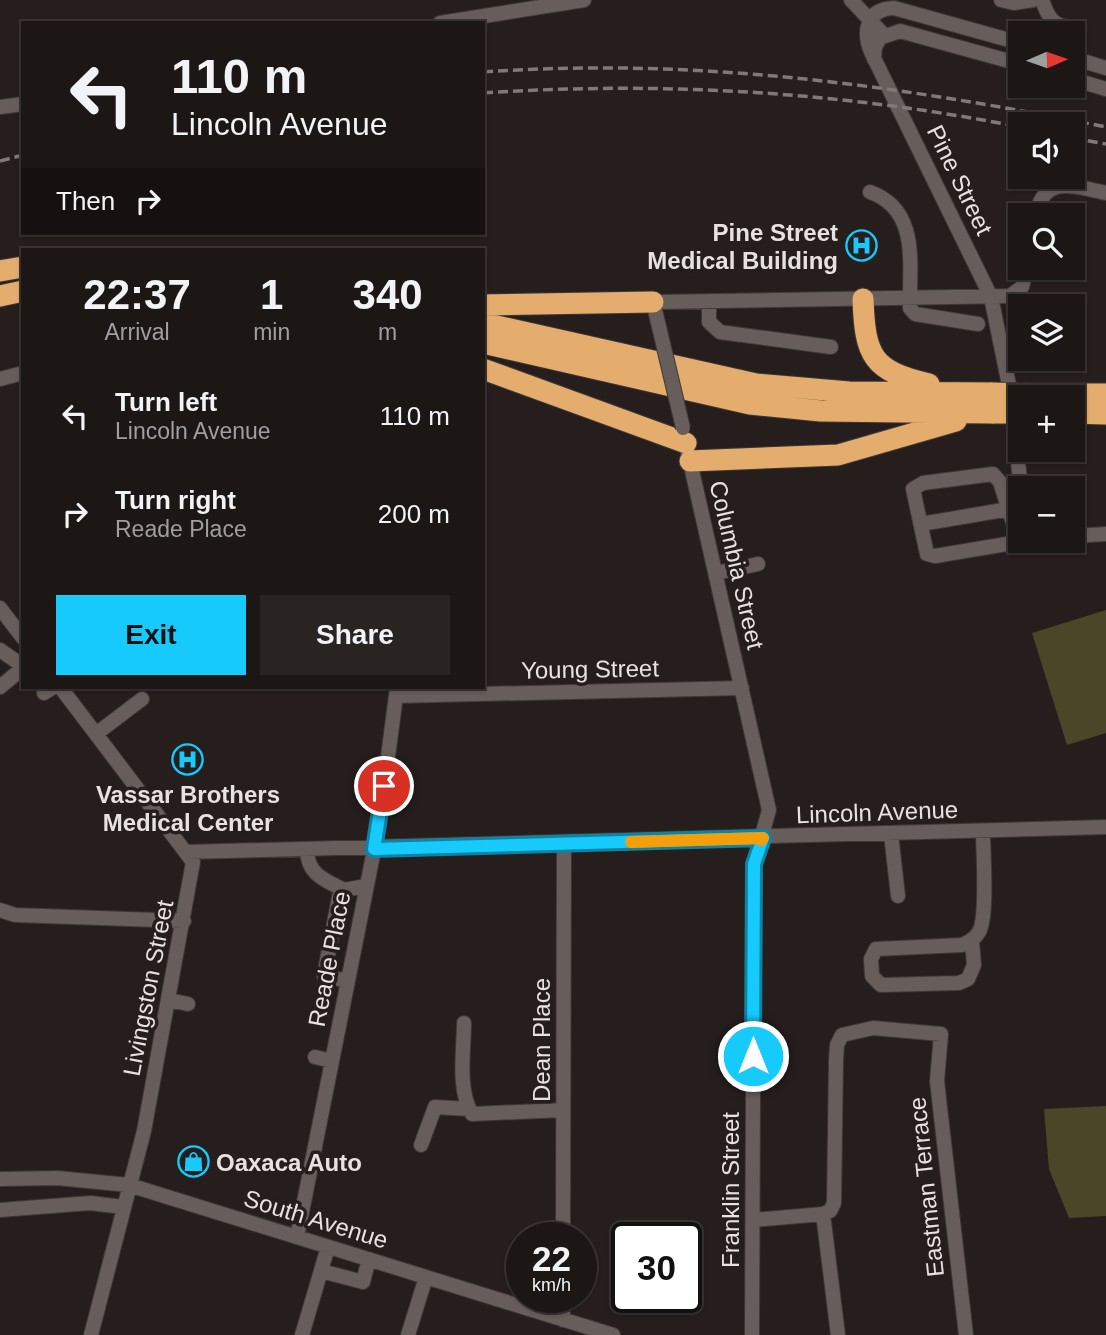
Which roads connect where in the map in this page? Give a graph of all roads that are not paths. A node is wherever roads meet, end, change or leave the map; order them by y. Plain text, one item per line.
1 (584, 0) edge
2 (851, 0) edge
3 (1001, 0) edge
4 (1033, 0) edge
5 (1042, 0) edge
6 (869, 19) junction
7 (453, 21) edge
8 (1052, 21) edge
9 (884, 34) junction
10 (1008, 40) edge
11 (875, 61) junction
12 (1008, 61) edge
13 (1085, 62) edge
14 (1106, 68) edge
15 (1085, 83) edge
16 (1106, 89) edge
17 (21, 104) edge
18 (0, 107) edge
19 (870, 192) dead end
20 (1106, 193) edge
21 (1040, 203) edge
22 (1023, 280) edge
23 (21, 291) edge
24 (0, 296) edge
25 (991, 297) junction
26 (910, 298) junction
27 (863, 299) junction
28 (709, 301) junction
29 (653, 302) junction
30 (485, 304) edge
31 (485, 323) edge
32 (978, 324) dead end
33 (485, 343) edge
34 (831, 347) dead end
35 (485, 370) edge
36 (21, 374) edge
37 (0, 379) edge
38 (1106, 394) edge
39 (1085, 396) edge
40 (988, 399) junction
41 (1008, 401) edge
42 (1085, 413) edge
43 (1106, 414) edge
44 (686, 444) junction
45 (1020, 476) edge
46 (1008, 506) edge
47 (1008, 509) edge
48 (921, 524) junction
49 (1106, 534) edge
50 (1085, 535) edge
51 (1008, 543) edge
52 (758, 564) dead end
53 (716, 573) junction
54 (0, 608) edge
55 (21, 635) edge
56 (0, 650) edge
57 (21, 666) edge
58 (21, 669) edge
59 (0, 687) edge
60 (742, 688) junction
61 (62, 689) edge
62 (397, 692) edge
63 (142, 699) dead end
64 (96, 734) junction
65 (1106, 827) edge
66 (983, 831) junction
67 (891, 834) junction
68 (763, 838) junction
69 (564, 844) junction
70 (374, 849) junction
71 (307, 851) junction
72 (187, 852) junction
73 (366, 886) junction
74 (344, 890) junction
75 (898, 896) dead end
76 (0, 910) edge
77 (184, 921) junction
78 (972, 941) junction
79 (348, 981) junction
80 (169, 1000) junction
81 (188, 1004) dead end
82 (464, 1023) dead end
83 (315, 1057) dead end
84 (332, 1061) junction
85 (469, 1109) junction
86 (564, 1110) junction
87 (421, 1145) dead end
88 (0, 1179) edge
89 (129, 1185) junction
90 (123, 1207) junction
91 (0, 1210) edge
92 (824, 1214) junction
93 (753, 1220) junction
94 (563, 1222) edge
95 (298, 1237) junction
96 (328, 1247) junction
97 (369, 1259) junction
98 (321, 1271) junction
99 (426, 1277) junction
100 (563, 1313) edge
101 (563, 1320) junction
102 (91, 1335) edge
103 (302, 1335) edge
104 (408, 1335) edge
105 (613, 1335) edge
106 (752, 1335) edge
107 (838, 1335) edge
108 (965, 1335) edge

1 - 7 street
2 - 6 street
3 - 4 street
5 - 8 street
6 - 9 street
6 - 10 street
6 - 11 street, Pine Street
9 - 11 street
9 - 12 street
11 - 25 street, Pine Street
13 - 14 street
15 - 16 street
17 - 18 street
19 - 26 street
20 - 21 street
22 - 25 street
23 - 24 highway
25 - 26 street
25 - 45 street, Pine Street
26 - 27 street
26 - 32 street
27 - 28 street
27 - 40 highway
28 - 29 street
28 - 34 street
29 - 30 highway
29 - 44 street, Columbia Street, bridge
31 - 40 highway
33 - 40 highway
35 - 44 highway
36 - 37 street
38 - 39 highway
40 - 41 highway, bridge
40 - 44 highway
42 - 43 highway
44 - 53 street, Columbia Street
46 - 48 street
47 - 48 street
48 - 51 street
49 - 50 street
52 - 53 street
53 - 60 street, Columbia Street
54 - 55 street
56 - 57 street
58 - 59 street
60 - 62 street, Young Street
60 - 68 street, Columbia Street
61 - 64 street
62 - 70 street, Reade Place
63 - 64 street
64 - 72 street
65 - 66 street, Lincoln Avenue
66 - 67 street, Lincoln Avenue
66 - 78 street
67 - 68 street, Lincoln Avenue
67 - 75 street
68 - 69 street, Lincoln Avenue
68 - 93 street, Franklin Street
69 - 70 street, Lincoln Avenue
69 - 86 street, Dean Place
70 - 71 street, Lincoln Avenue
70 - 73 street, Reade Place
71 - 72 street, Lincoln Avenue
71 - 74 street
72 - 77 street, Livingston Street
73 - 74 street
73 - 79 street, Reade Place
74 - 79 street
76 - 77 street
77 - 80 street, Livingston Street
78 - 78 street
79 - 84 street, Reade Place
80 - 81 street
80 - 89 street, Livingston Street
82 - 85 street
83 - 84 street
84 - 95 street, Reade Place
85 - 86 street
85 - 87 street
86 - 94 street, Dean Place
88 - 89 street, South Avenue
89 - 90 street, Livingston Street
89 - 95 street, South Avenue
90 - 91 street
90 - 102 street, Livingston Street
92 - 93 street
92 - 107 street
92 - 108 street, Eastman Terrace
93 - 106 street, Franklin Street
95 - 96 street, South Avenue
96 - 97 street, South Avenue
96 - 98 street
97 - 98 street
97 - 99 street, South Avenue
98 - 103 street
99 - 101 street, South Avenue
99 - 104 street
100 - 101 street
101 - 105 street, South Avenue

